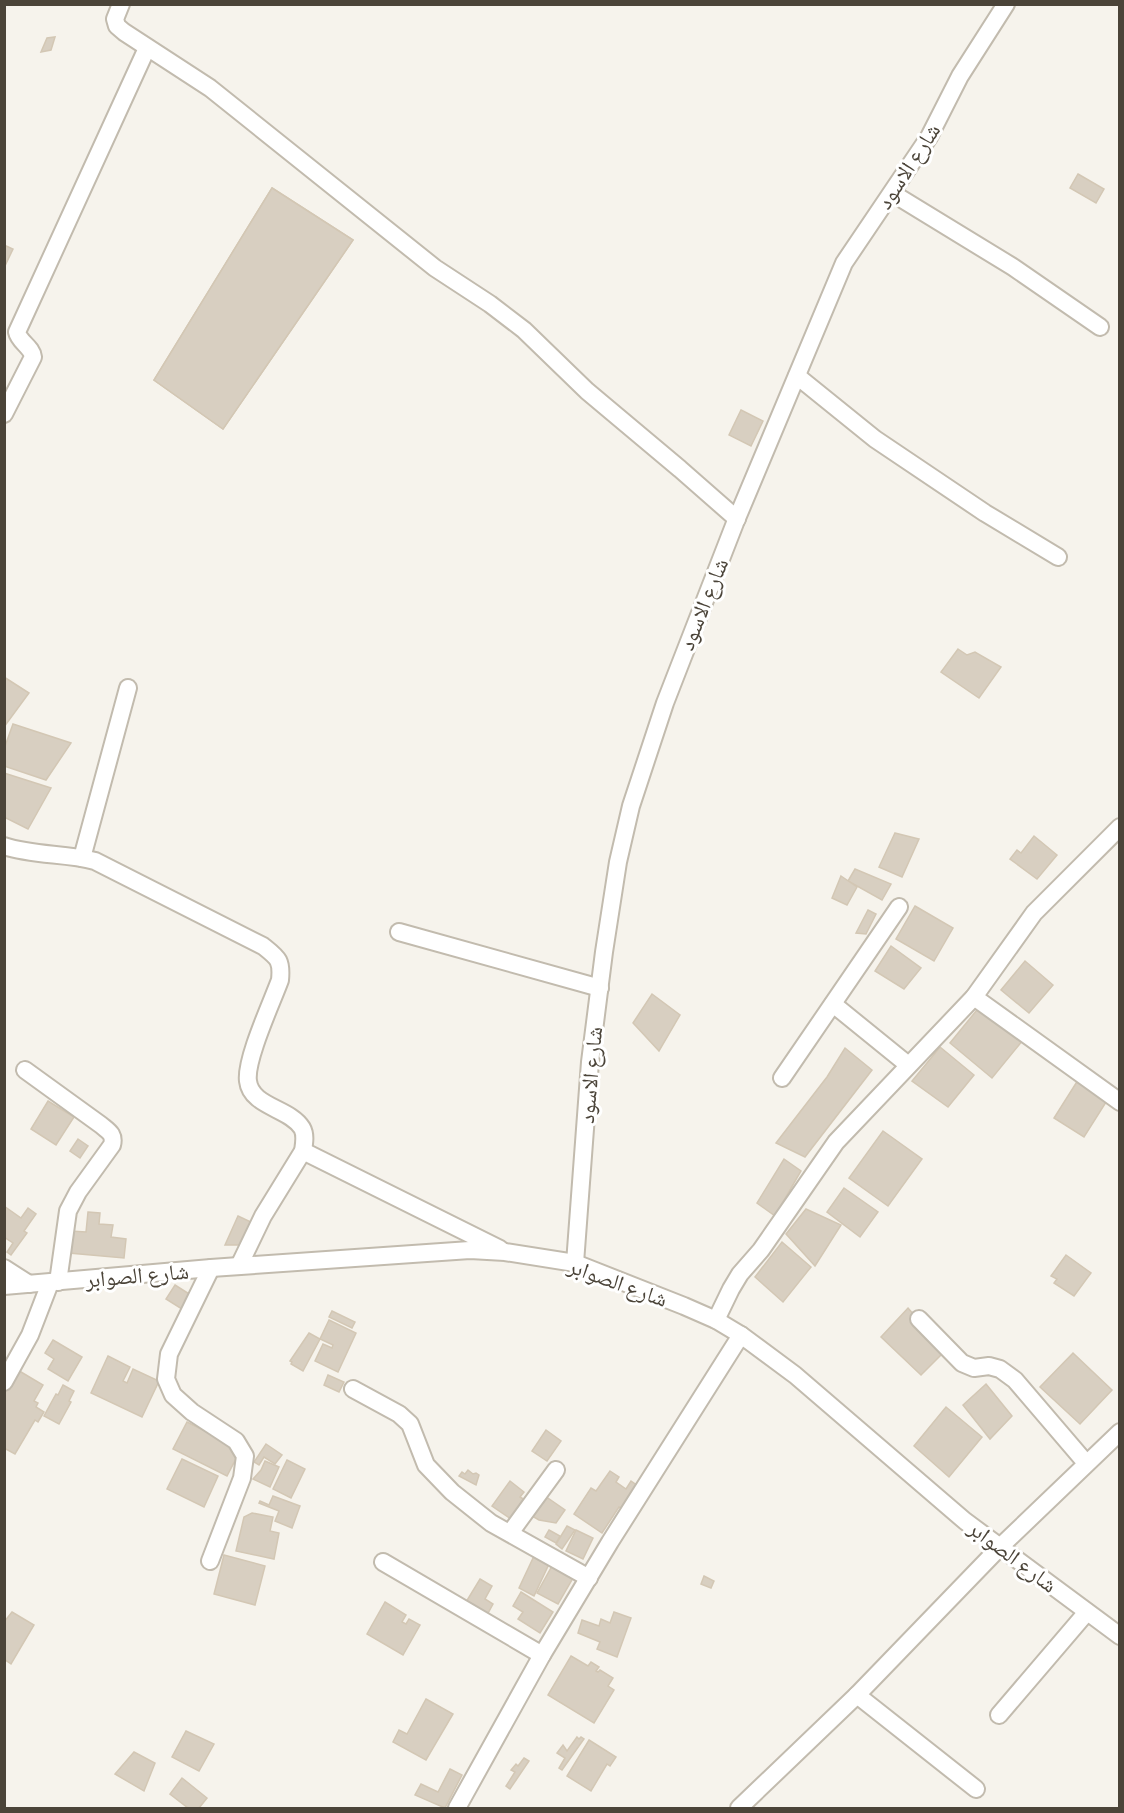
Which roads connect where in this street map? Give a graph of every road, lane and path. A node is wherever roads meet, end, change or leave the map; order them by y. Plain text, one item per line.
1 (121, 4) edge
2 (1006, 4) edge
3 (147, 48) junction
4 (892, 193) junction
5 (1101, 327) dead end
6 (797, 376) junction
7 (4, 414) edge
8 (736, 519) junction
9 (1058, 557) dead end
10 (128, 688) dead end
11 (1119, 827) edge
12 (4, 846) edge
13 (82, 858) junction
14 (899, 907) dead end
15 (399, 932) dead end
16 (600, 988) junction
17 (974, 997) junction
18 (833, 1004) junction
19 (907, 1064) junction
20 (25, 1070) dead end
21 (782, 1078) dead end
22 (1119, 1102) edge
23 (303, 1150) junction
24 (505, 1252) junction
25 (575, 1263) junction
26 (239, 1266) junction
27 (4, 1268) edge
28 (211, 1268) junction
29 (54, 1282) junction
30 (29, 1284) junction
31 (4, 1286) edge
32 (919, 1319) dead end
33 (716, 1320) junction
34 (741, 1335) junction
35 (4, 1382) edge
36 (353, 1389) dead end
37 (1119, 1432) edge
38 (1086, 1463) junction
39 (556, 1470) dead end
40 (510, 1533) junction
41 (1000, 1547) junction
42 (210, 1561) dead end
43 (383, 1562) dead end
44 (589, 1578) junction
45 (1087, 1612) junction
46 (1119, 1636) edge
47 (542, 1655) junction
48 (856, 1695) junction
49 (999, 1715) dead end
50 (976, 1789) dead end
51 (457, 1809) edge
52 (739, 1809) edge

1 - 3 street
2 - 4 street, شارع الاسود
3 - 7 street
3 - 8 street
4 - 5 street
4 - 6 street, شارع الاسود
6 - 8 street, شارع الاسود
6 - 9 street
8 - 16 street, شارع الاسود
10 - 13 street
11 - 17 street
12 - 13 street
13 - 23 street
14 - 18 street
15 - 16 street
16 - 25 street, شارع الاسود
17 - 19 street
17 - 22 street
18 - 19 street
18 - 21 street
19 - 33 street
20 - 29 street
23 - 24 street
23 - 26 street
24 - 25 street, شارع الصوابر
24 - 26 street, شارع الصوابر
25 - 33 street, شارع الصوابر
26 - 28 street, شارع الصوابر
27 - 30 street
28 - 29 street, شارع الصوابر
28 - 42 street
29 - 30 street, شارع الصوابر
29 - 35 street
30 - 31 street, شارع الصوابر
32 - 38 street
33 - 34 street, شارع الصوابر
34 - 41 street, شارع الصوابر
34 - 44 street
36 - 40 street
37 - 38 street
38 - 41 street
39 - 40 street
40 - 44 street
41 - 45 street, شارع الصوابر
41 - 48 street
43 - 47 street
44 - 47 street
45 - 46 street, شارع الصوابر
45 - 49 street
47 - 51 street
48 - 50 street
48 - 52 street

